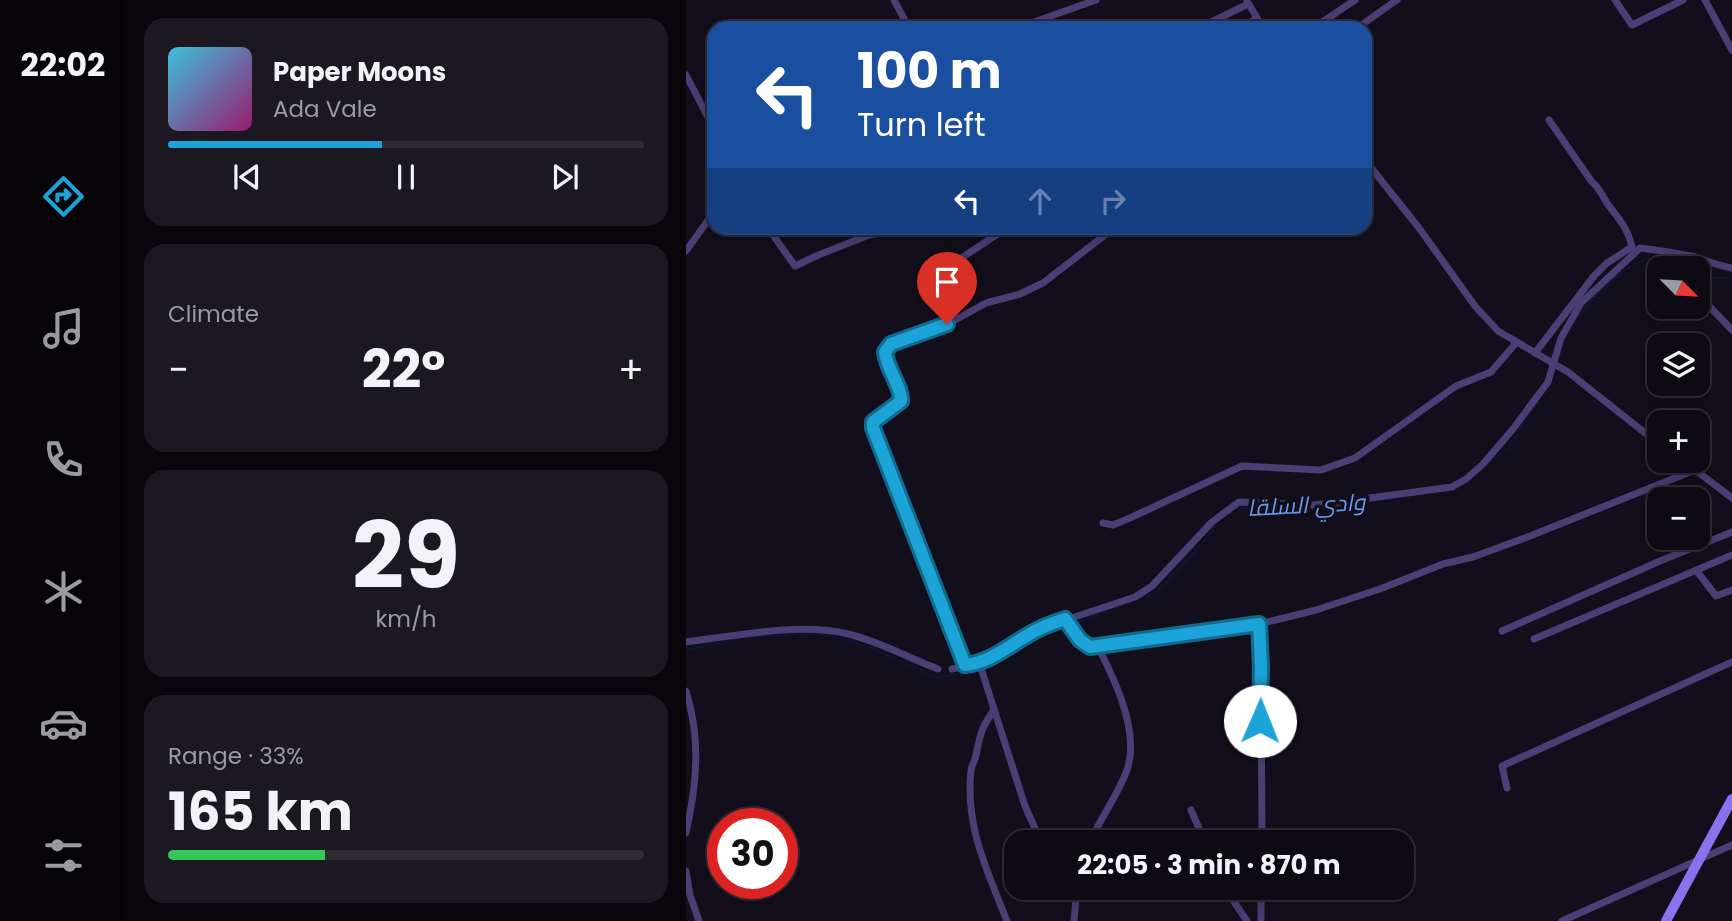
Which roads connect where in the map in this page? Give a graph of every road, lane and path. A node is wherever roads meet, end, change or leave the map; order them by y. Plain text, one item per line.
1 (894, 0) edge
2 (1096, 0) edge
3 (1355, 0) edge
4 (1397, 0) edge
5 (1615, 0) edge
6 (1683, 0) edge
7 (1705, 0) edge
8 (1247, 2) edge
9 (1257, 19) joint
10 (905, 21) edge
11 (1037, 21) edge
12 (1212, 21) edge
13 (1252, 21) edge
14 (1324, 21) edge
15 (1367, 21) edge
16 (1732, 51) edge
17 (686, 75) edge
18 (707, 116) edge
19 (1549, 120) dead end
20 (1372, 169) edge
21 (707, 222) edge
22 (773, 235) edge
23 (869, 235) edge
24 (996, 235) edge
25 (1105, 235) edge
26 (686, 251) edge
27 (1732, 268) edge
28 (937, 274) dead end
29 (1710, 307) dead end
30 (1732, 330) edge
31 (1516, 342) junction
32 (1535, 353) junction
33 (1554, 364) junction
34 (1647, 436) edge
35 (1688, 473) edge
36 (1699, 473) edge
37 (1732, 498) edge
38 (1103, 523) dead end
39 (1732, 531) edge
40 (1732, 555) edge
41 (1696, 570) junction
42 (1732, 590) edge
43 (1065, 619) junction
44 (1259, 624) junction
45 (1502, 631) dead end
46 (1534, 639) dead end
47 (686, 642) edge
48 (1098, 647) junction
49 (979, 662) junction
50 (1732, 662) edge
51 (965, 665) junction
52 (938, 669) dead end
53 (952, 669) dead end
54 (686, 691) edge
55 (993, 711) junction
56 (1507, 788) dead end
57 (1732, 799) edge
58 (1191, 810) dead end
59 (1036, 830) edge
60 (1096, 830) edge
61 (1200, 830) edge
62 (1262, 830) edge
63 (686, 833) edge
64 (1732, 845) edge
65 (1699, 859) junction
66 (686, 871) edge
67 (1075, 900) edge
68 (1233, 900) edge
69 (1261, 900) edge
70 (699, 921) edge
71 (1007, 921) edge
72 (1073, 921) edge
73 (1247, 921) edge
74 (1262, 921) edge
75 (1562, 921) edge
76 (1666, 921) edge

1 - 10 street
2 - 11 street
3 - 14 street
4 - 15 street
5 - 6 street
7 - 16 street
8 - 9 street
8 - 12 street
9 - 13 street
17 - 18 street
19 - 32 street
20 - 31 street
21 - 26 street
22 - 23 street
24 - 28 street
25 - 51 street
27 - 33 street
29 - 30 street
31 - 32 street
31 - 38 street
32 - 33 street
33 - 34 street
33 - 43 street
35 - 44 street
36 - 37 street
39 - 45 street
40 - 41 street
41 - 42 street
41 - 46 street
43 - 48 street
43 - 49 street
44 - 48 street
44 - 62 street
47 - 52 street
48 - 60 street
49 - 51 street
49 - 55 street
50 - 56 street
51 - 53 street
54 - 63 street
55 - 59 street
55 - 71 street
57 - 65 main road
58 - 61 street
64 - 65 street
65 - 75 street
65 - 76 main road
66 - 70 street
67 - 72 street
68 - 73 street
69 - 74 street

